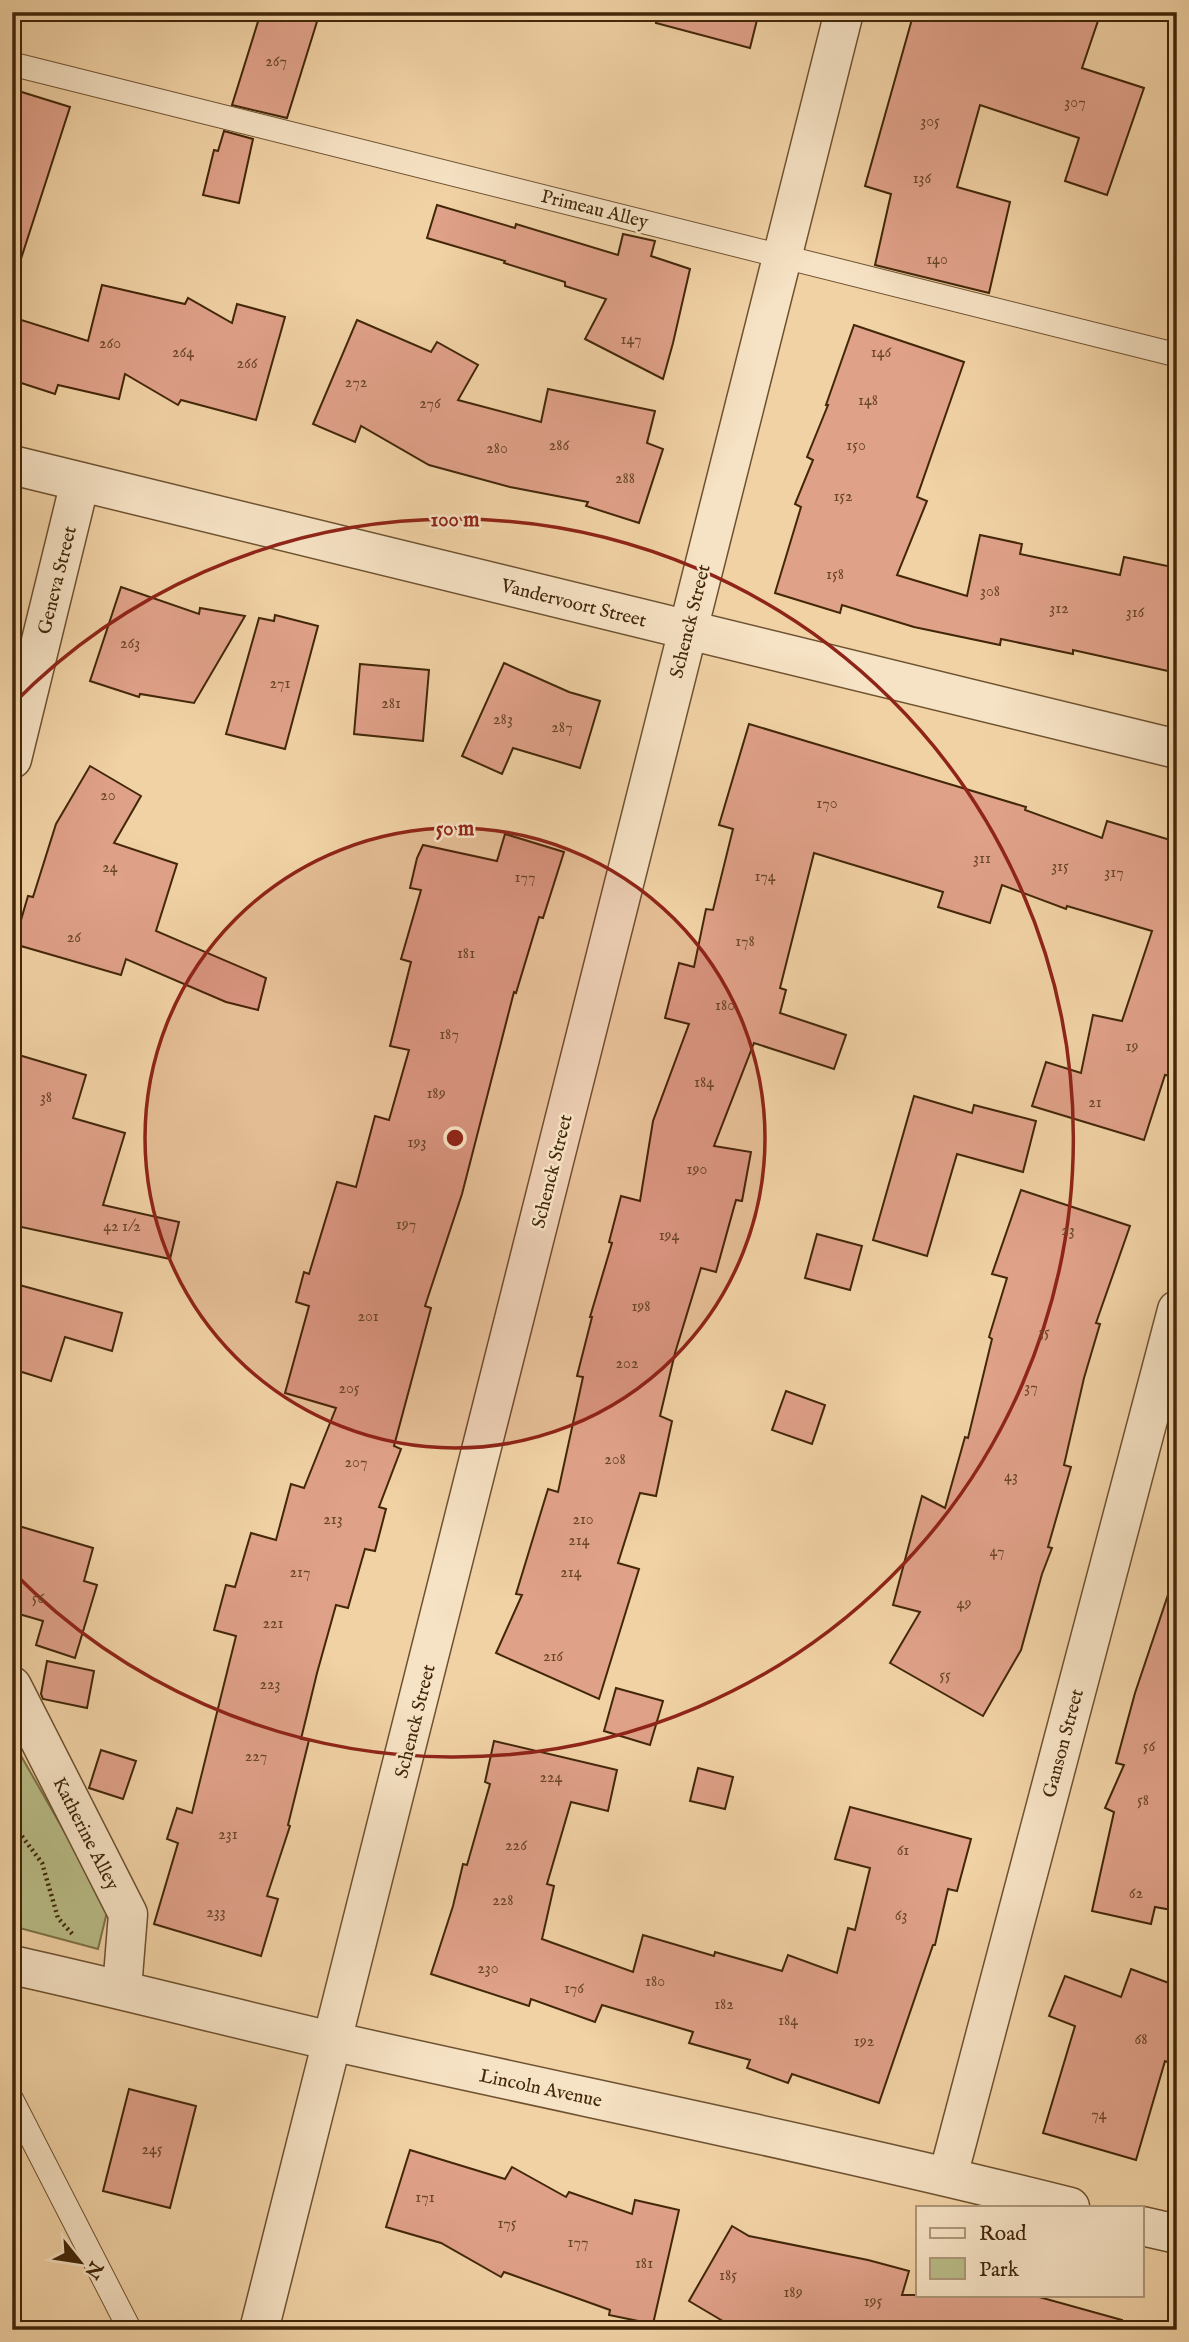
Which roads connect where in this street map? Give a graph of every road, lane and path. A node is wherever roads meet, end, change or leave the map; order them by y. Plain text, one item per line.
1 (844, 12) edge
2 (12, 64) edge
3 (781, 255) junction
4 (1177, 355) edge
5 (12, 465) edge
6 (80, 482) junction
7 (687, 629) junction
8 (1177, 749) edge
9 (12, 759) edge
10 (1177, 1310) edge
11 (12, 1686) edge
12 (12, 1823) edge
13 (76, 1938) dead end
14 (12, 1965) edge
15 (122, 1989) junction
16 (334, 2041) junction
17 (12, 2100) edge
18 (948, 2176) junction
19 (1066, 2206) edge
20 (1144, 2226) edge
21 (1177, 2234) edge
22 (130, 2330) edge
23 (259, 2330) edge

1 - 3 street, Schenck Street
2 - 3 lane, Primeau Alley
3 - 4 lane, Primeau Alley
3 - 7 street, Schenck Street
5 - 6 street, Vandervoort Street
6 - 7 street, Vandervoort Street
6 - 9 street, Geneva Street
7 - 8 street, Vandervoort Street
7 - 16 street, Schenck Street
10 - 18 street, Ganson Street
11 - 15 street, Katherine Alley
12 - 13 path
14 - 15 street, Lincoln Avenue
15 - 16 street, Lincoln Avenue
16 - 18 street, Lincoln Avenue
16 - 23 street, Schenck Street
17 - 22 lane
18 - 19 street, Lincoln Avenue
20 - 21 street

